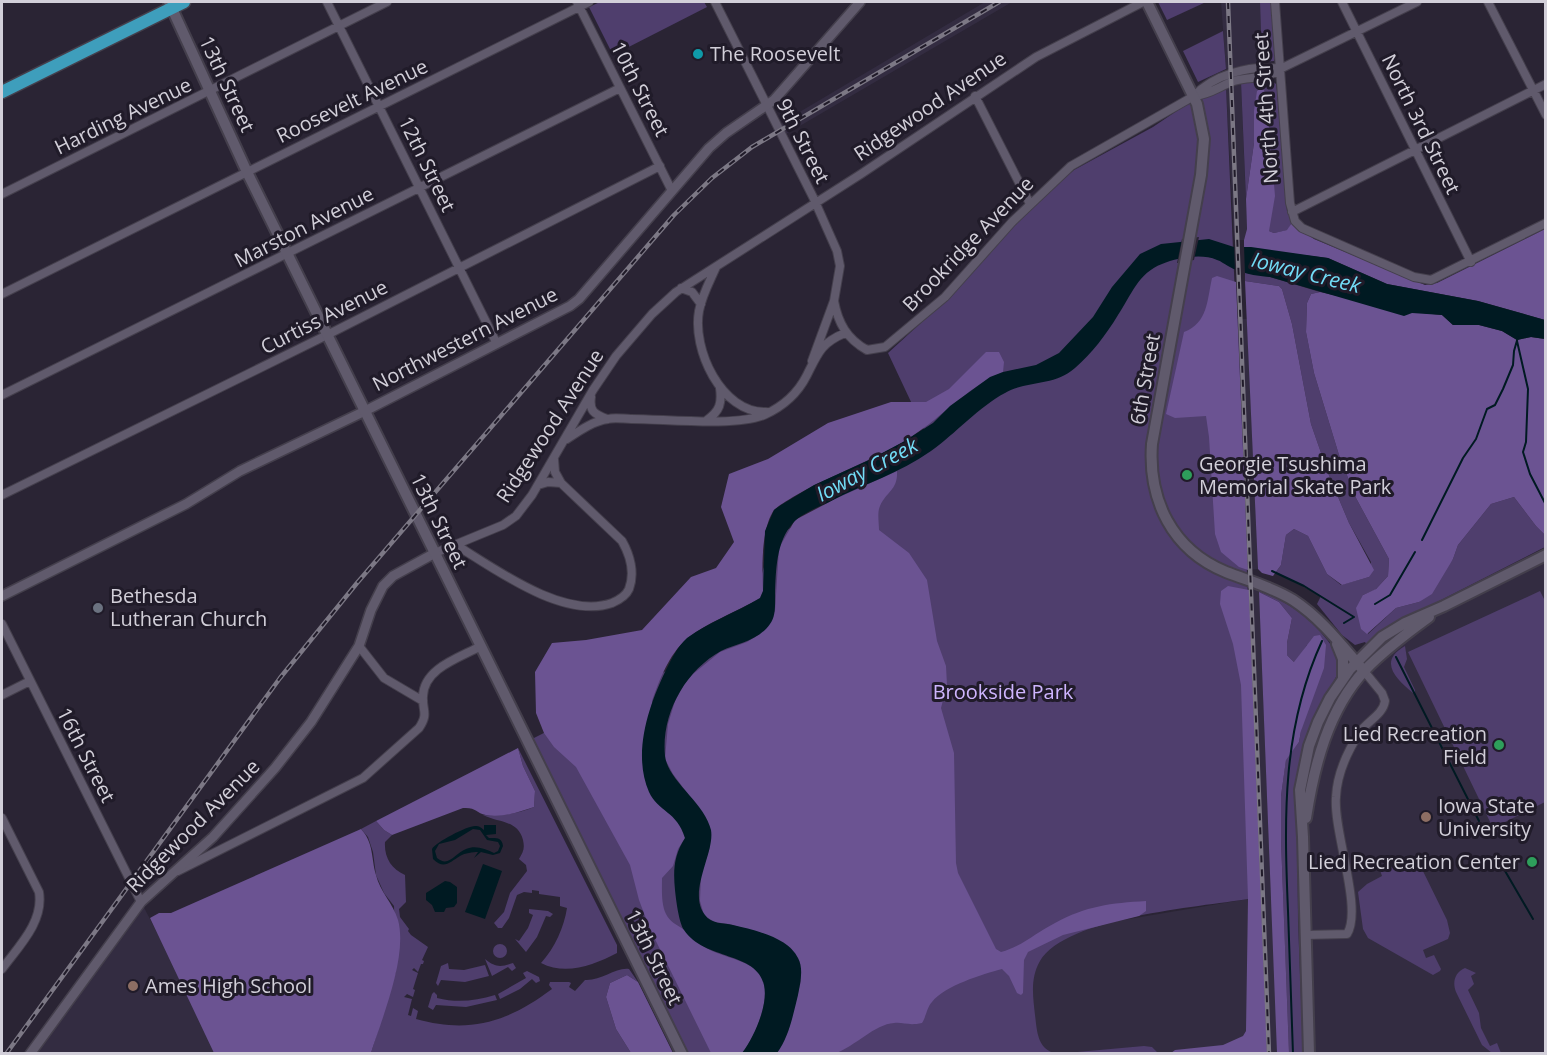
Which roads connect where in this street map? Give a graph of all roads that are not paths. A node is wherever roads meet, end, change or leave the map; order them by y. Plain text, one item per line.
1 (184, 2) edge
2 (327, 2) edge
3 (387, 2) edge
4 (589, 2) edge
5 (715, 2) edge
6 (860, 2) edge
7 (1145, 2) edge
8 (1275, 2) edge
9 (1342, 2) edge
10 (1417, 2) edge
11 (1488, 2) edge
12 (170, 4) edge
13 (579, 4) edge
14 (339, 25) junction
15 (1357, 31) junction
16 (1280, 69) junction
17 (1545, 84) edge
18 (620, 88) junction
19 (211, 90) junction
20 (1533, 90) junction
21 (2, 92) edge
22 (975, 96) junction
23 (1194, 96) junction
24 (379, 106) junction
25 (767, 106) junction
26 (1545, 115) edge
27 (1415, 150) junction
28 (660, 166) junction
29 (247, 172) junction
30 (420, 187) junction
31 (672, 191) junction
32 (2, 194) edge
33 (815, 203) junction
34 (1030, 204) junction
35 (1292, 212) junction
36 (1545, 224) edge
37 (288, 254) junction
38 (1471, 262) junction
39 (717, 266) junction
40 (459, 267) junction
41 (681, 288) junction
42 (2, 294) edge
43 (834, 301) junction
44 (701, 304) junction
45 (845, 333) junction
46 (327, 335) junction
47 (496, 342) junction
48 (812, 361) junction
49 (719, 387) junction
50 (592, 390) junction
51 (2, 395) edge
52 (365, 411) junction
53 (771, 412) junction
54 (607, 419) junction
55 (707, 420) junction
56 (566, 439) junction
57 (554, 458) junction
58 (561, 483) junction
59 (538, 485) junction
60 (2, 495) edge
61 (456, 545) junction
62 (435, 553) junction
63 (1545, 555) edge
64 (2, 596) edge
65 (1444, 606) junction
66 (2, 624) edge
67 (1333, 636) junction
68 (359, 646) junction
69 (481, 646) junction
70 (1356, 662) junction
71 (1364, 671) junction
72 (1343, 678) junction
73 (30, 681) junction
74 (2, 695) edge
75 (423, 700) junction
76 (2, 818) edge
77 (1304, 837) junction
78 (171, 874) junction
79 (141, 902) junction
80 (1305, 935) junction
81 (2, 969) edge
82 (30, 1053) edge
83 (682, 1053) edge
84 (1309, 1053) edge

1 - 12 main road
2 - 14 street, 12th Street
3 - 14 street, Harding Avenue
4 - 13 street, Roosevelt Avenue
5 - 25 street, 9th Street
6 - 25 street, Northwestern Avenue
7 - 22 street, Ridgewood Avenue
7 - 23 main road, 6th Street
8 - 16 street, North 4th Street
9 - 15 street, North 3rd Street
10 - 15 street
11 - 20 street
12 - 19 main road, 13th Street
12 - 21 main road
13 - 18 street, 10th Street
13 - 24 street, Roosevelt Avenue
14 - 19 street, Harding Avenue
14 - 24 street, 12th Street
15 - 16 street
15 - 27 street, North 3rd Street
16 - 23 street
16 - 23 street, Brookridge Avenue
16 - 35 street, North 4th Street
17 - 20 street
18 - 28 street, 10th Street
18 - 30 street, Marston Avenue
19 - 29 main road, 13th Street
19 - 32 street, Harding Avenue
20 - 26 street
20 - 27 street
22 - 33 street, Ridgewood Avenue
22 - 34 street
23 - 34 street, Brookridge Avenue
23 - 67 main road, 6th Street
24 - 29 street, Roosevelt Avenue
24 - 30 street, 12th Street
25 - 31 street, Northwestern Avenue
25 - 33 street, 9th Street
27 - 35 street
27 - 38 street, North 3rd Street
28 - 31 street, 10th Street
28 - 40 street, Curtiss Avenue
29 - 37 main road, 13th Street
29 - 42 street, Roosevelt Avenue
30 - 37 street, Marston Avenue
30 - 40 street, 12th Street
31 - 47 street, Northwestern Avenue
33 - 39 street, Ridgewood Avenue
33 - 43 street, 9th Street
34 - 45 street, Brookridge Avenue
35 - 38 street
36 - 38 street
37 - 46 main road, 13th Street
37 - 51 street, Marston Avenue
39 - 41 street, Ridgewood Avenue
39 - 44 street
40 - 46 street, Curtiss Avenue
40 - 47 street, 12th Street
41 - 44 street
41 - 50 street, Ridgewood Avenue
43 - 45 street, 9th Street
43 - 48 street, 9th Street
44 - 49 street
45 - 48 street
46 - 52 main road, 13th Street
46 - 60 street, Curtiss Avenue
47 - 52 street, Northwestern Avenue
48 - 53 street
49 - 53 street
49 - 55 street
50 - 54 street
50 - 56 street, Ridgewood Avenue
52 - 62 main road, 13th Street
52 - 64 street, Northwestern Avenue
53 - 55 street
54 - 55 street
54 - 56 street
56 - 57 street, Ridgewood Avenue
57 - 58 street
57 - 59 street, Ridgewood Avenue
58 - 59 street
58 - 61 street
59 - 61 street, Ridgewood Avenue
61 - 62 street, Ridgewood Avenue
62 - 68 street, Ridgewood Avenue
62 - 69 main road, 13th Street
63 - 65 main road
65 - 70 main road
65 - 71 main road
66 - 73 street, 16th Street
67 - 70 main road, 6th Street
67 - 72 main road
68 - 75 street
68 - 78 street, Ridgewood Avenue
69 - 75 street
69 - 83 main road, 13th Street
70 - 71 main road, 6th Street
70 - 72 main road
71 - 77 main road
71 - 80 street
72 - 77 main road
73 - 74 street
73 - 79 street, 16th Street
75 - 78 street
76 - 81 street
77 - 80 main road
78 - 79 street, Ridgewood Avenue
79 - 82 street, Ridgewood Avenue
80 - 84 main road

